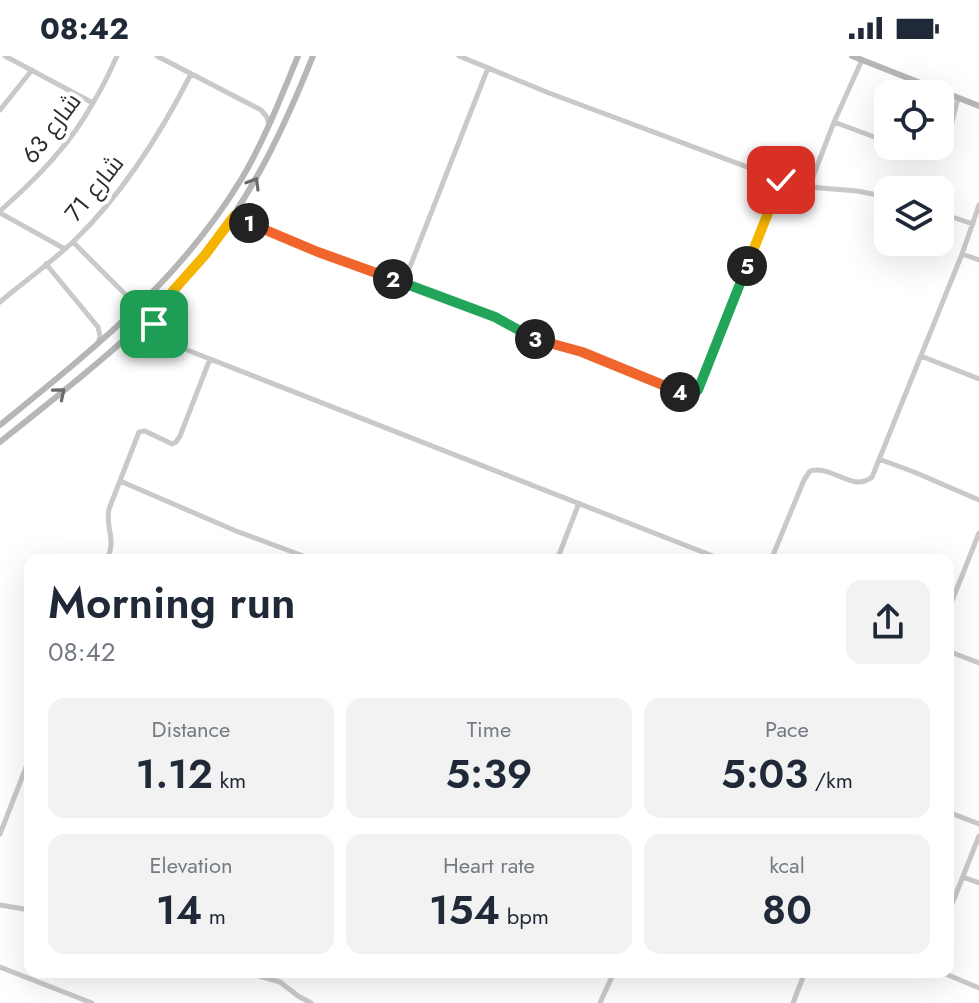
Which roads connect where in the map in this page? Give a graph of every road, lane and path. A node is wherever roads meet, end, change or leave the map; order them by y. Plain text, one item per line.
1 (5, 56) edge
2 (117, 56) edge
3 (157, 56) edge
4 (313, 56) edge
5 (459, 56) edge
6 (852, 56) edge
7 (297, 57) edge
8 (862, 60) junction
9 (488, 68) junction
10 (32, 70) junction
11 (191, 74) junction
12 (958, 98) junction
13 (93, 103) junction
14 (279, 103) junction
15 (979, 106) edge
16 (0, 110) edge
17 (261, 110) junction
18 (954, 115) edge
19 (834, 122) junction
20 (269, 127) junction
21 (874, 137) edge
22 (781, 180) junction
23 (809, 187) junction
24 (874, 194) edge
25 (979, 205) edge
26 (0, 212) edge
27 (234, 216) junction
28 (954, 218) edge
29 (973, 224) junction
30 (73, 242) junction
31 (65, 249) junction
32 (962, 254) junction
33 (979, 260) edge
34 (46, 264) junction
35 (404, 282) junction
36 (0, 292) edge
37 (7, 296) junction
38 (0, 302) edge
39 (139, 308) junction
40 (156, 310) junction
41 (98, 327) junction
42 (138, 327) junction
43 (157, 328) junction
44 (115, 330) junction
45 (98, 345) junction
46 (921, 356) junction
47 (210, 359) junction
48 (979, 379) edge
49 (3, 423) edge
50 (0, 442) edge
51 (879, 459) junction
52 (120, 481) junction
53 (979, 500) edge
54 (579, 503) junction
55 (979, 533) edge
56 (109, 554) edge
57 (298, 554) edge
58 (559, 554) edge
59 (708, 554) edge
60 (773, 554) edge
61 (954, 596) edge
62 (954, 653) edge
63 (979, 663) edge
64 (24, 772) edge
65 (954, 814) edge
66 (979, 824) edge
67 (0, 834) edge
68 (979, 836) edge
69 (963, 877) junction
70 (979, 883) edge
71 (954, 899) edge
72 (0, 905) edge
73 (24, 909) edge
74 (0, 967) edge
75 (24, 977) edge
76 (954, 977) edge
77 (28, 978) edge
78 (267, 978) edge
79 (611, 978) edge
80 (803, 978) edge
81 (979, 988) edge
82 (90, 1003) edge
83 (311, 1003) edge
84 (600, 1003) edge
85 (793, 1003) edge

1 - 10 street
2 - 13 street, شارع 63
3 - 11 street
27 -> 4 street
5 - 9 street
6 - 8 street
7 - 14 street
8 - 12 street
8 - 19 street
9 - 22 street
9 - 35 street
10 - 13 street
10 - 16 street
11 - 17 street
11 - 30 street, شارع 71
12 - 15 street
12 - 18 street
13 - 26 street, شارع 63
14 - 17 street
14 - 20 street
17 - 20 street
19 - 21 street
19 - 23 street
20 - 39 street
22 - 23 street
22 - 35 street
23 - 24 street
25 - 29 street
26 - 31 street
27 - 35 street
27 - 40 street
28 - 29 street
29 - 32 street
30 - 31 street, شارع 71
30 - 39 street
31 - 34 street, شارع 71
32 - 33 street
32 - 46 street
34 - 37 street, شارع 71
34 - 41 street
36 - 37 street
37 - 38 street, شارع 71
39 - 44 street
40 - 42 street
40 - 43 street
41 - 44 street
41 - 45 street
42 - 43 street
50 -> 42 street
43 - 47 street
44 - 45 street
45 - 49 street
46 - 48 street
46 - 51 street
47 - 52 street
47 - 54 street
49 - 50 street
51 - 53 street
51 - 60 street
52 - 56 street
52 - 57 street
54 - 58 street
54 - 59 street
55 - 61 street
62 - 63 street
64 - 67 street
65 - 66 street
68 - 69 street
69 - 70 street
69 - 71 street
72 - 73 street
74 - 75 street
76 - 81 street
77 - 82 street
78 - 83 street
79 - 84 street
80 - 85 street

